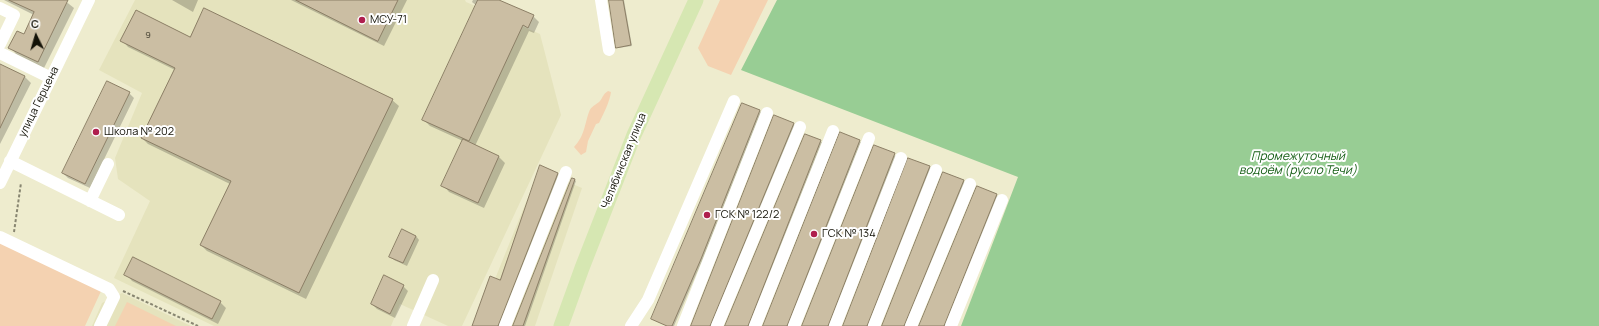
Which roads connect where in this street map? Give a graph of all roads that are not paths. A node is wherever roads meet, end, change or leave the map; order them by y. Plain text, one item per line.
1 (89, 0) edge
2 (600, 0) edge
3 (696, 0) edge
4 (0, 8) edge
5 (0, 44) edge
6 (609, 50) dead end
7 (0, 53) edge
8 (51, 78) junction
9 (734, 101) dead end
10 (766, 113) dead end
11 (800, 126) dead end
12 (833, 131) dead end
13 (869, 138) dead end
14 (901, 158) dead end
15 (10, 161) junction
16 (108, 164) dead end
17 (936, 170) dead end
18 (566, 172) dead end
19 (0, 183) edge
20 (970, 184) dead end
21 (1002, 200) dead end
22 (90, 201) junction
23 (119, 215) dead end
24 (0, 237) edge
25 (433, 280) dead end
26 (100, 326) edge
27 (413, 326) edge
28 (506, 326) edge
29 (562, 326) edge
30 (631, 326) edge
31 (683, 326) edge
32 (717, 326) edge
33 (755, 326) edge
34 (794, 326) edge
35 (835, 326) edge
36 (874, 326) edge
37 (912, 326) edge
38 (951, 326) edge

1 - 8 street, улица Герцена
2 - 6 street
3 - 29 main road, Челябинская улица
4 - 5 street
7 - 8 street
8 - 15 street, улица Герцена
9 - 30 street
10 - 31 street
11 - 32 street
12 - 33 street
13 - 34 street
14 - 35 street
15 - 19 street, улица Герцена
15 - 22 street
16 - 22 street
17 - 36 street
18 - 28 street
20 - 37 street
21 - 38 street
22 - 23 street
24 - 26 street
25 - 27 street

